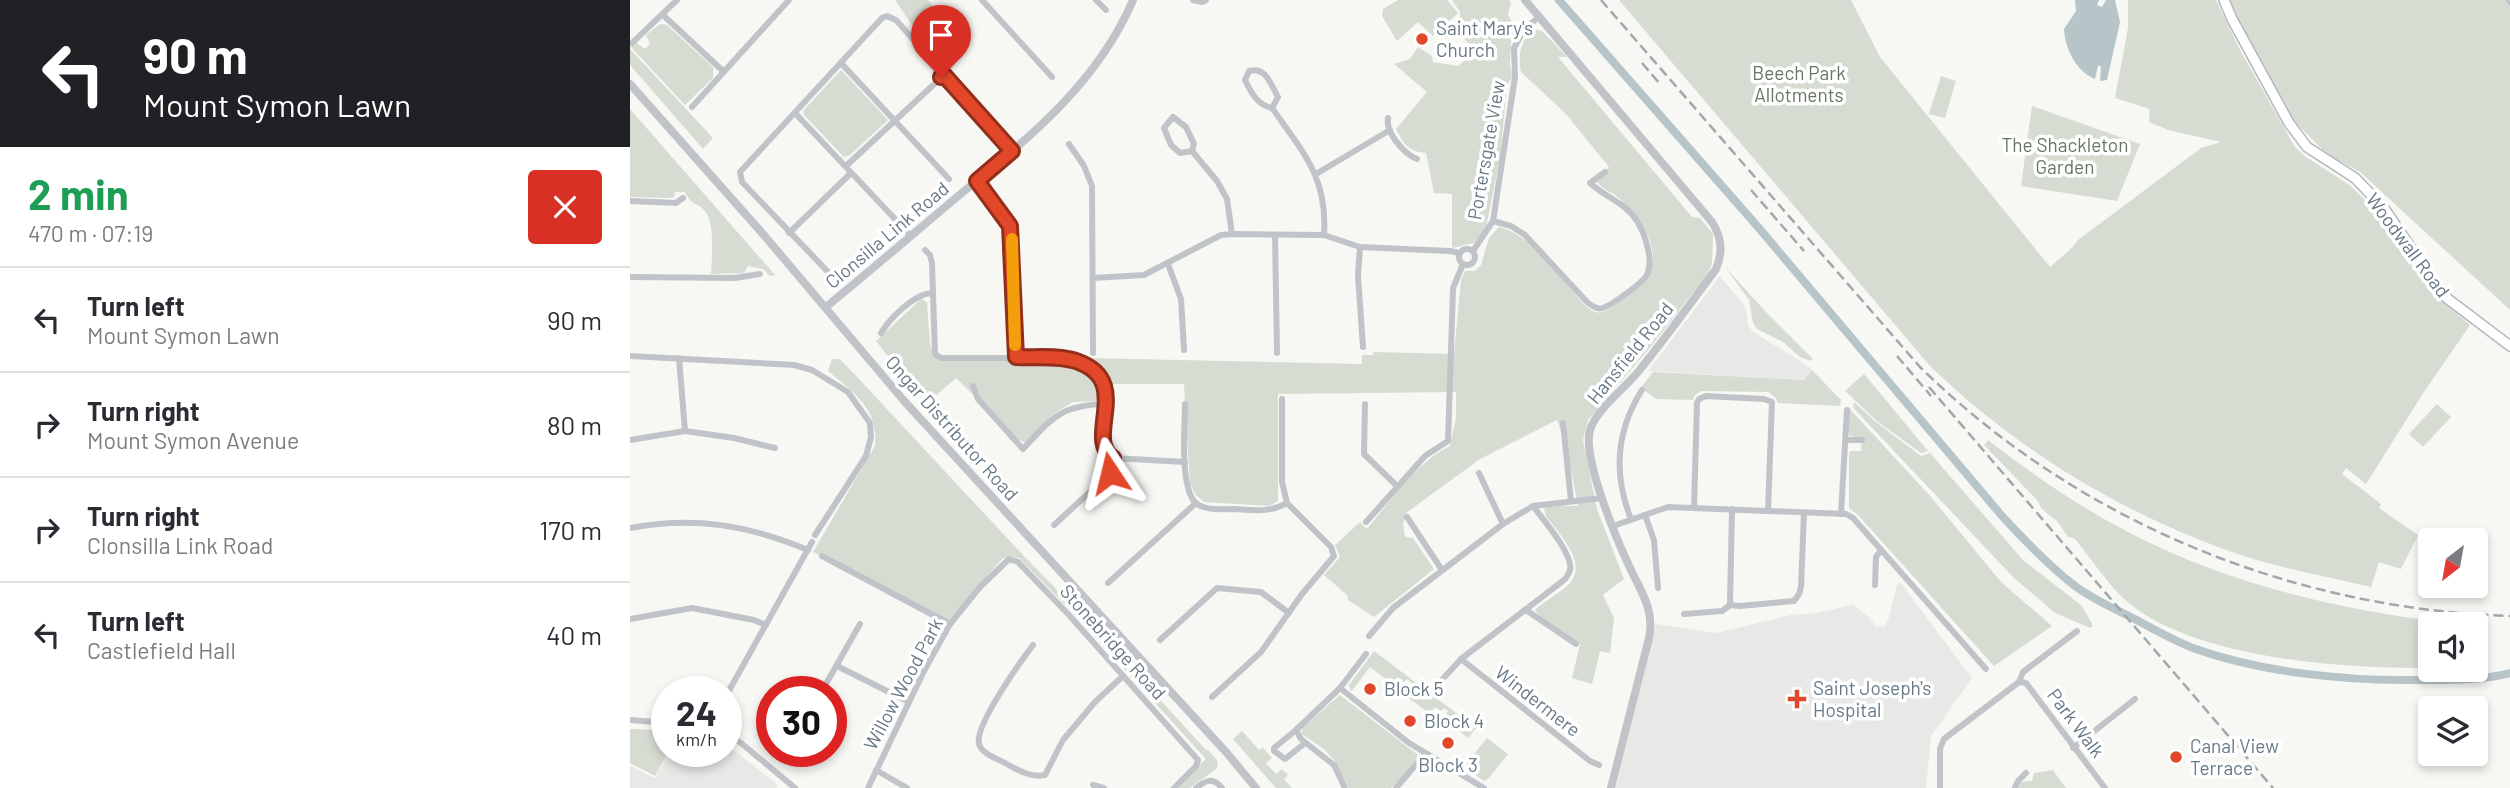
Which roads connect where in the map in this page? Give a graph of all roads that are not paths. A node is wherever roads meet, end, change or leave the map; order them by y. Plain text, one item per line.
1 (677, 0) edge
2 (789, 0) edge
3 (982, 0) edge
4 (1096, 0) edge
5 (1133, 0) edge
6 (1193, 0) edge
7 (1206, 0) edge
8 (1525, 0) edge
9 (2224, 0) edge
10 (1106, 10) dead end
11 (663, 15) junction
12 (1539, 17) junction
13 (632, 43) dead end
14 (841, 63) junction
15 (724, 72) junction
16 (944, 75) junction
17 (1052, 77) dead end
18 (630, 84) edge
19 (692, 107) dead end
20 (1272, 108) junction
21 (795, 113) junction
22 (1388, 118) dead end
23 (895, 121) junction
24 (1390, 131) junction
25 (1069, 144) dead end
26 (1012, 151) junction
27 (1192, 151) junction
28 (1417, 159) dead end
29 (846, 166) junction
30 (1605, 172) dead end
31 (851, 173) junction
32 (1316, 174) junction
33 (949, 179) dead end
34 (977, 181) junction
35 (683, 198) dead end
36 (630, 201) edge
37 (1493, 221) junction
38 (789, 233) junction
39 (1231, 234) junction
40 (1275, 235) junction
41 (1324, 235) junction
42 (911, 236) junction
43 (1360, 247) junction
44 (925, 250) dead end
45 (1474, 251) junction
46 (1459, 253) junction
47 (1168, 264) junction
48 (1463, 264) junction
49 (829, 273) dead end
50 (761, 274) dead end
51 (630, 277) edge
52 (1093, 278) junction
53 (932, 293) junction
54 (826, 307) junction
55 (881, 333) dead end
56 (2510, 346) edge
57 (1363, 347) dead end
58 (1184, 350) dead end
59 (1093, 352) dead end
60 (1277, 353) dead end
61 (630, 356) edge
62 (1016, 357) junction
63 (680, 358) junction
64 (973, 386) dead end
65 (1642, 390) dead end
66 (1282, 399) dead end
67 (1105, 404) junction
68 (1185, 404) dead end
69 (1365, 404) dead end
70 (1619, 409) dead end
71 (1847, 410) dead end
72 (1629, 413) junction
73 (1563, 423) dead end
74 (685, 431) junction
75 (630, 440) edge
76 (1846, 440) junction
77 (1862, 440) dead end
78 (775, 448) dead end
79 (1113, 458) junction
80 (1185, 462) junction
81 (1479, 474) dead end
82 (1397, 486) junction
83 (1602, 498) junction
84 (1571, 501) junction
85 (1196, 503) junction
86 (1287, 503) junction
87 (1533, 506) junction
88 (1694, 508) junction
89 (1732, 509) junction
90 (1768, 510) junction
91 (1804, 513) junction
92 (1841, 513) junction
93 (1645, 515) junction
94 (1407, 517) dead end
95 (1631, 519) junction
96 (1366, 522) dead end
97 (1503, 524) junction
98 (1054, 525) dead end
99 (1613, 526) junction
100 (630, 528) edge
101 (808, 550) junction
102 (1881, 550) junction
103 (822, 556) dead end
104 (998, 567) joint
105 (1442, 570) junction
106 (1108, 583) dead end
107 (1875, 584) dead end
108 (1658, 588) dead end
109 (1730, 605) junction
110 (1526, 610) junction
111 (1289, 613) junction
112 (1684, 614) dead end
113 (630, 619) edge
114 (860, 624) dead end
115 (950, 624) junction
116 (766, 625) junction
117 (2077, 631) dead end
118 (1369, 636) dead end
119 (1160, 640) dead end
120 (1576, 644) dead end
121 (1033, 645) dead end
122 (1366, 654) dead end
123 (1461, 659) junction
124 (837, 666) junction
125 (1986, 669) dead end
126 (737, 676) edge
127 (831, 676) edge
128 (1123, 676) junction
129 (1440, 682) dead end
130 (2019, 682) junction
131 (1340, 688) junction
132 (1212, 697) dead end
133 (2136, 699) dead end
134 (909, 702) junction
135 (630, 720) edge
136 (651, 722) edge
137 (1296, 730) junction
138 (1304, 743) junction
139 (742, 744) edge
140 (2073, 748) junction
141 (1425, 754) junction
142 (1599, 765) dead end
143 (876, 770) junction
144 (2026, 773) dead end
145 (1093, 785) dead end
146 (795, 788) edge
147 (867, 788) edge
148 (907, 788) edge
149 (1104, 788) edge
150 (1174, 788) edge
151 (1196, 788) edge
152 (1222, 788) edge
153 (1256, 788) edge
154 (1345, 788) edge
155 (1396, 788) edge
156 (1484, 788) edge
157 (1611, 788) edge
158 (1940, 788) edge
159 (2015, 788) edge
160 (2105, 788) edge

1 - 11 street
2 - 15 street
3 - 17 street
4 - 10 street
5 - 26 street, Clonsilla Link Road
6 - 7 street
8 - 12 street, Hansfield Road
9 - 56 main road, Woodwall Road
11 - 13 street
11 - 15 street
12 - 37 street, Portersgate View
12 - 83 street, Hansfield Road
14 - 16 street
14 - 21 street
14 - 23 street
15 - 19 street
16 - 23 street
16 - 26 street
18 - 54 street, Ongar Distributor Road
20 - 20 street
20 - 32 street
21 - 29 street
21 - 38 street
22 - 24 street
23 - 29 street
23 - 33 street
24 - 28 street
24 - 32 street
25 - 52 street
26 - 34 street, Clonsilla Link Road
27 - 27 street
27 - 39 street
29 - 31 street
30 - 37 street
31 - 38 street
31 - 42 street
32 - 41 street
34 - 42 street, Clonsilla Link Road
34 - 62 street
35 - 36 street
37 - 45 street, Portersgate View
38 - 49 street
39 - 40 street
39 - 47 street
40 - 41 street
40 - 60 street
41 - 43 street
42 - 54 street, Clonsilla Link Road
43 - 46 street
43 - 57 street
44 - 53 street
45 - 46 street
45 - 48 street
46 - 48 street
47 - 52 street
47 - 58 street
48 - 82 street
50 - 51 street
52 - 59 street
53 - 55 street
53 - 62 street
54 - 153 street, Ongar Distributor Road
61 - 63 street
62 - 67 street
63 - 74 street
63 - 101 street
64 - 67 street
65 - 72 street
66 - 86 street
67 - 79 street
68 - 80 street
69 - 82 street
70 - 72 street
71 - 76 street
72 - 95 street
73 - 84 street
74 - 75 street
74 - 78 street
76 - 77 street
76 - 92 street
79 - 80 street
79 - 98 street
80 - 85 street
81 - 97 street
82 - 96 street
83 - 84 street
83 - 99 street, Hansfield Road
84 - 87 street
85 - 86 street
85 - 106 street
86 - 111 street
87 - 97 street
87 - 110 street, Windermere
88 - 89 street
88 - 90 street
88 - 93 street
89 - 90 street
89 - 109 street
90 - 91 street
91 - 92 street
91 - 109 street
92 - 102 street
93 - 95 street
93 - 108 street
94 - 105 street
95 - 99 street
97 - 105 street
99 - 157 street, Hansfield Road
100 - 101 street
101 - 116 street
102 - 107 street
102 - 125 street
103 - 115 street
104 - 115 street, Willow Wood Park
104 - 128 street, Stonebridge Road
105 - 118 street
109 - 112 street
110 - 120 street
110 - 123 street, Windermere
111 - 119 street
111 - 132 street
113 - 116 street
114 - 124 street
115 - 134 street, Willow Wood Park
116 - 126 street
117 - 130 street
121 - 128 street
122 - 131 street
123 - 129 street, Windermere
123 - 142 street, Windermere
124 - 127 street
124 - 134 street
128 - 150 street, Stonebridge Road
130 - 140 street, Park Walk
130 - 158 street
131 - 137 street
131 - 141 street
133 - 140 street
134 - 143 street, Willow Wood Park
135 - 136 street
137 - 138 street
137 - 138 street
138 - 154 street
139 - 146 street
140 - 160 street, Park Walk
141 - 155 street
141 - 156 street
143 - 147 street, Willow Wood Park
143 - 148 street
144 - 159 street
145 - 149 street
151 - 152 street

